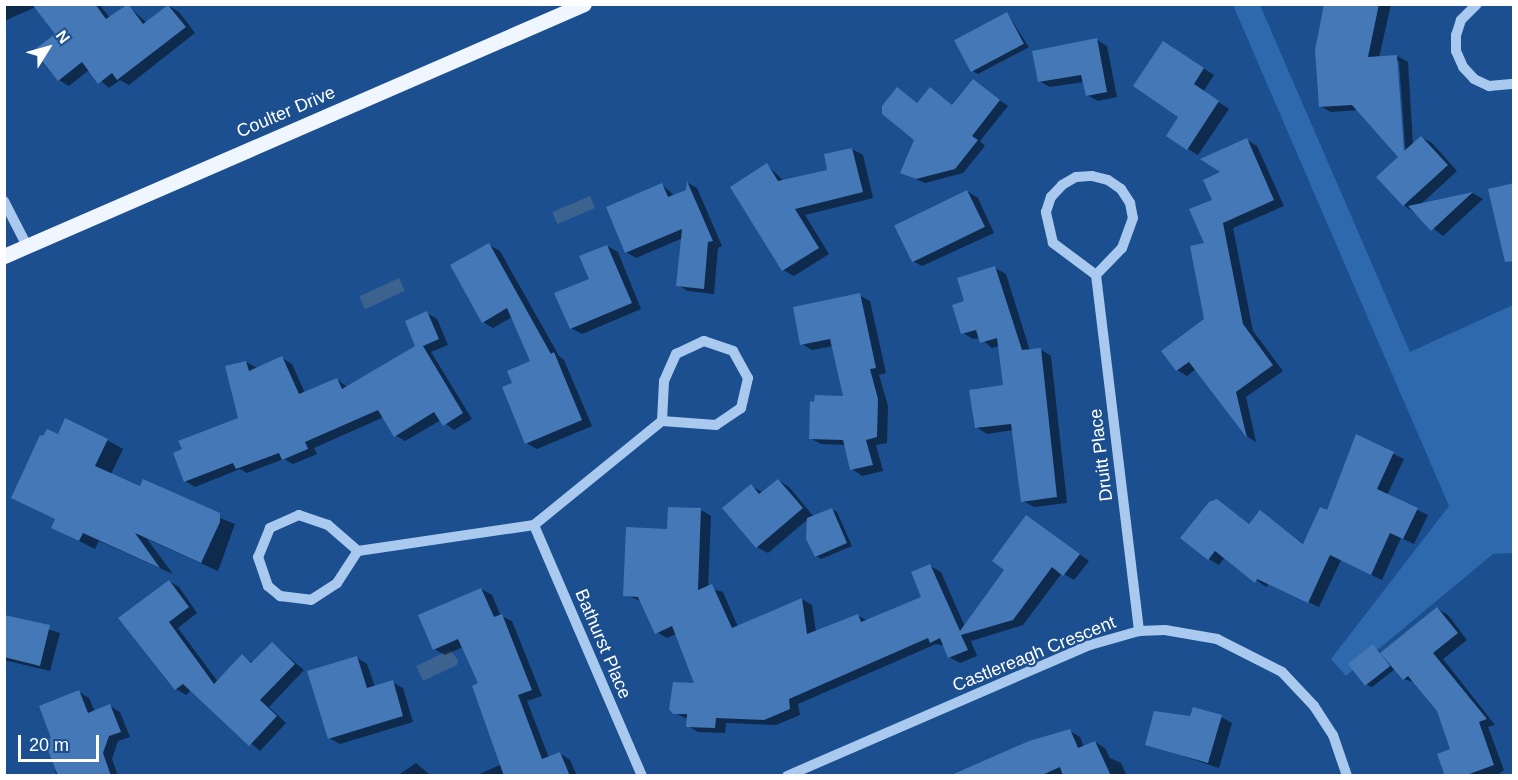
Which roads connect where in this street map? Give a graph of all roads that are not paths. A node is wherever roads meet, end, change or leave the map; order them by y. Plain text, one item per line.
1 (584, 4) edge
2 (1477, 4) edge
3 (1514, 84) edge
4 (4, 201) edge
5 (27, 246) junction
6 (4, 256) edge
7 (1096, 275) junction
8 (662, 421) junction
9 (534, 525) junction
10 (358, 551) junction
11 (1139, 631) junction
12 (642, 776) edge
13 (786, 776) edge
14 (1347, 776) edge

1 - 5 main road, Coulter Drive
2 - 3 street
4 - 5 street
5 - 6 main road, Coulter Drive
7 - 7 street
7 - 11 street, Druitt Place
8 - 8 street
8 - 9 street
9 - 10 street
9 - 12 street, Bathurst Place
10 - 10 street
11 - 13 street, Castlereagh Crescent
11 - 14 street, Castlereagh Crescent

